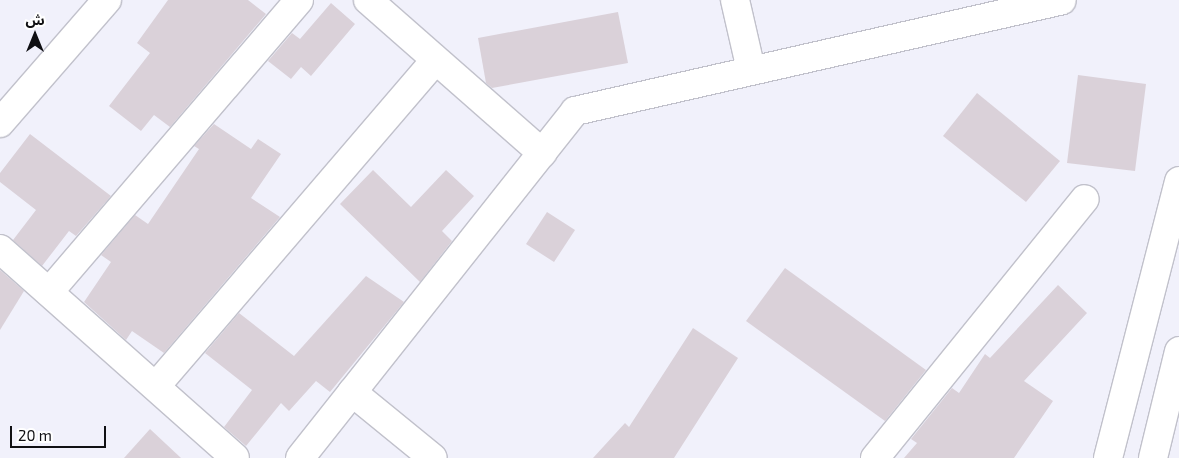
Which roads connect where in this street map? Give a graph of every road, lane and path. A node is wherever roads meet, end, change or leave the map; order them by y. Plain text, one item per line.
1 (107, 0) edge
2 (299, 0) edge
3 (368, 0) edge
4 (735, 0) edge
5 (1062, 0) edge
6 (435, 60) junction
7 (751, 70) junction
8 (0, 123) edge
9 (542, 153) junction
10 (1179, 181) edge
11 (1085, 199) dead end
12 (0, 249) edge
13 (49, 292) junction
14 (1179, 351) edge
15 (156, 386) junction
16 (352, 392) junction
17 (235, 458) edge
18 (300, 458) edge
19 (433, 458) edge
20 (876, 458) edge
21 (1108, 458) edge
22 (1153, 458) edge

1 - 8 street
2 - 13 street
3 - 6 street
4 - 7 street
5 - 7 street
6 - 9 street
6 - 15 street
7 - 9 street
9 - 16 street
10 - 21 street
11 - 20 street
12 - 13 street
13 - 15 street
14 - 22 street
15 - 17 street
16 - 18 street
16 - 19 street

